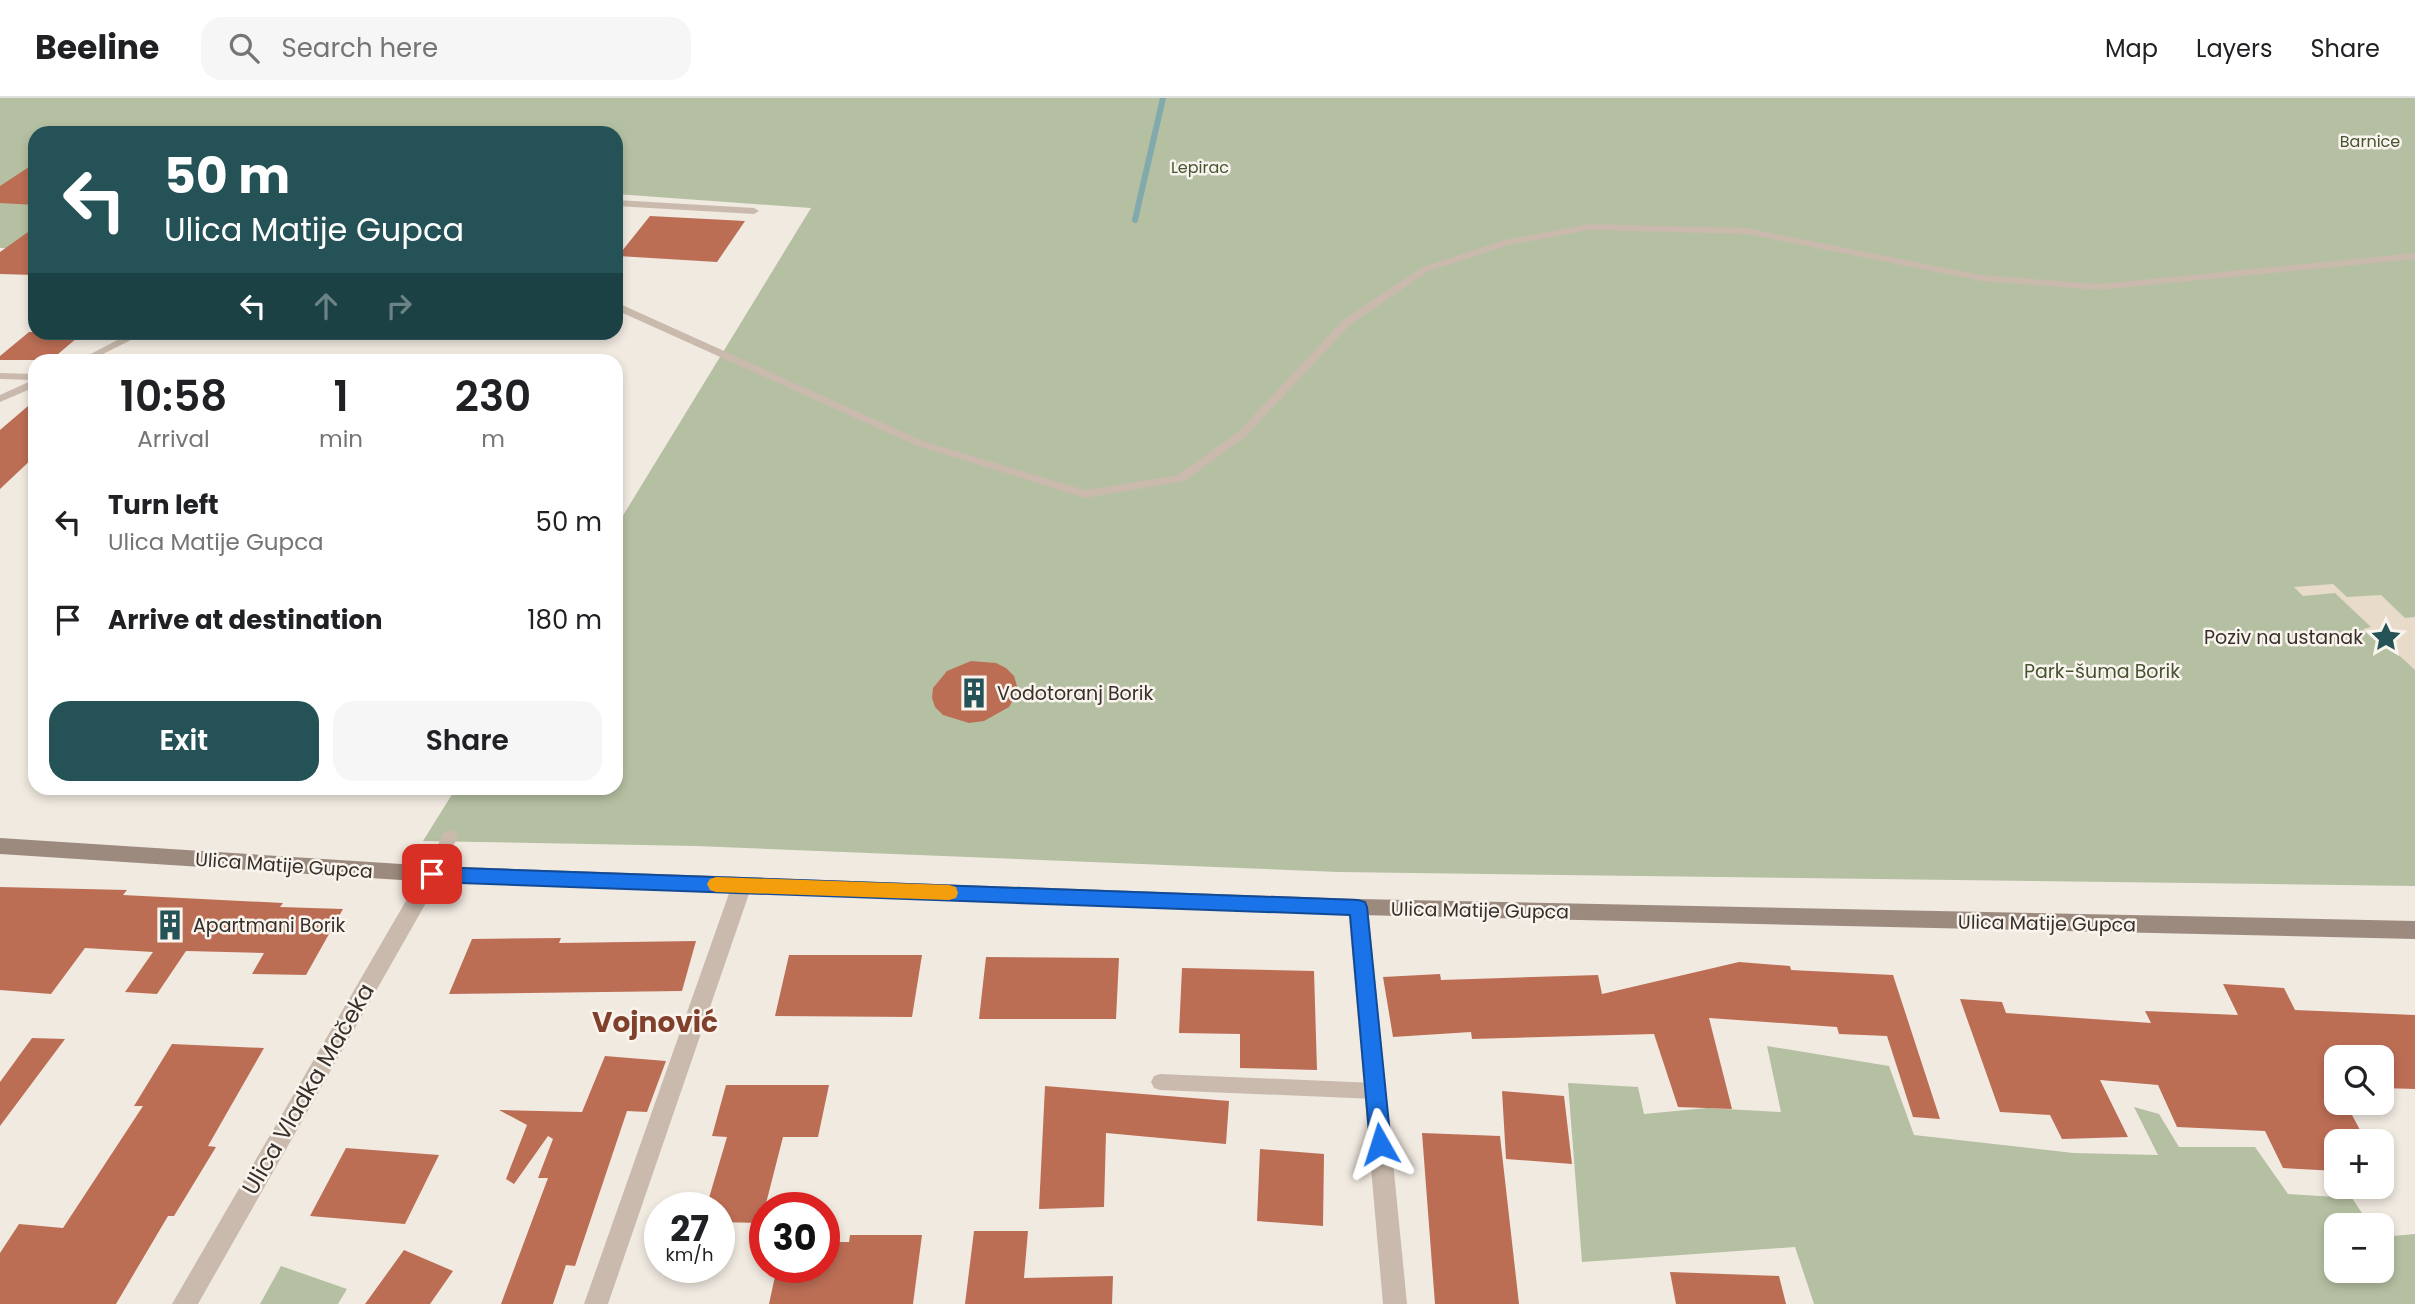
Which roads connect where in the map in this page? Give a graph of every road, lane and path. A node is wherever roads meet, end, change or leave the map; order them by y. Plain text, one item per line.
1 (623, 203) edge
2 (754, 211) dead end
3 (2415, 256) edge
4 (623, 309) edge
5 (125, 340) edge
6 (96, 354) edge
7 (0, 376) edge
8 (28, 377) edge
9 (28, 386) edge
10 (0, 399) edge
11 (450, 836) dead end
12 (0, 846) edge
13 (432, 874) junction
14 (742, 885) junction
15 (1358, 907) junction
16 (2415, 930) edge
17 (1160, 1082) dead end
18 (1375, 1091) junction
19 (184, 1304) edge
20 (596, 1304) edge
21 (1395, 1304) edge

1 - 2 lane
3 - 4 lane
5 - 6 lane
7 - 8 lane
9 - 10 lane
11 - 13 lane
12 - 13 street, Ulica Matije Gupca
13 - 14 street, Ulica Matije Gupca
13 - 19 street, Ulica Vladka Mačeka
14 - 15 street, Ulica Matije Gupca
14 - 20 street
15 - 16 street, Ulica Matije Gupca
15 - 18 street
17 - 18 lane
18 - 21 street

